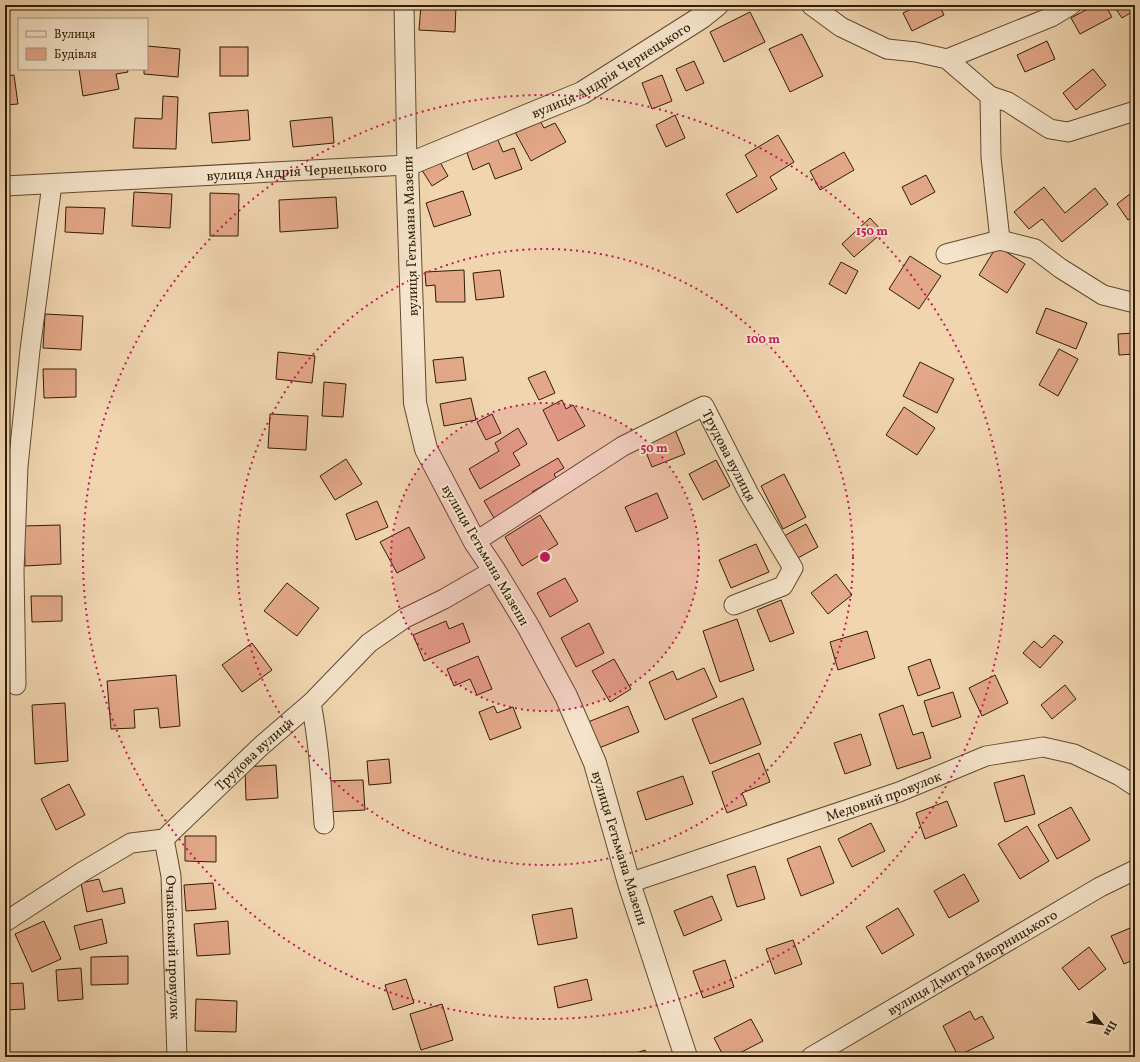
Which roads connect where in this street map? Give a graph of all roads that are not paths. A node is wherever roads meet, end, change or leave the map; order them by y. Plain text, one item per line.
1 (404, 5) edge
2 (717, 5) edge
3 (812, 5) edge
4 (1070, 5) edge
5 (947, 59) junction
6 (990, 96) junction
7 (1135, 111) edge
8 (407, 165) junction
9 (52, 184) junction
10 (5, 186) edge
11 (1000, 240) junction
12 (946, 254) dead end
13 (1135, 303) edge
14 (475, 542) junction
15 (494, 570) junction
16 (734, 605) dead end
17 (16, 685) dead end
18 (311, 703) junction
19 (1135, 786) edge
20 (324, 824) dead end
21 (164, 839) junction
22 (1135, 870) edge
23 (629, 883) junction
24 (5, 922) edge
25 (177, 1057) edge
26 (686, 1057) edge
27 (811, 1057) edge

1 - 8 street, вулиця Гетьмана Мазепи
2 - 8 street, вулиця Андрія Чернецького
3 - 5 street
4 - 5 street
5 - 6 street
6 - 7 street
6 - 11 street
8 - 9 street, вулиця Андрія Чернецького
8 - 14 street, вулиця Гетьмана Мазепи
9 - 10 street, вулиця Андрія Чернецького
9 - 17 street
11 - 12 street
11 - 13 street
14 - 15 street, вулиця Гетьмана Мазепи
14 - 16 street, Трудова вулиця
15 - 18 street, Трудова вулиця
15 - 23 street, вулиця Гетьмана Мазепи
18 - 20 street
18 - 21 street, Трудова вулиця
19 - 23 street, Медовий провулок
21 - 24 street
21 - 25 street, Очаківський провулок
22 - 27 street, вулиця Дмитра Яворницького
23 - 26 street, вулиця Гетьмана Мазепи

